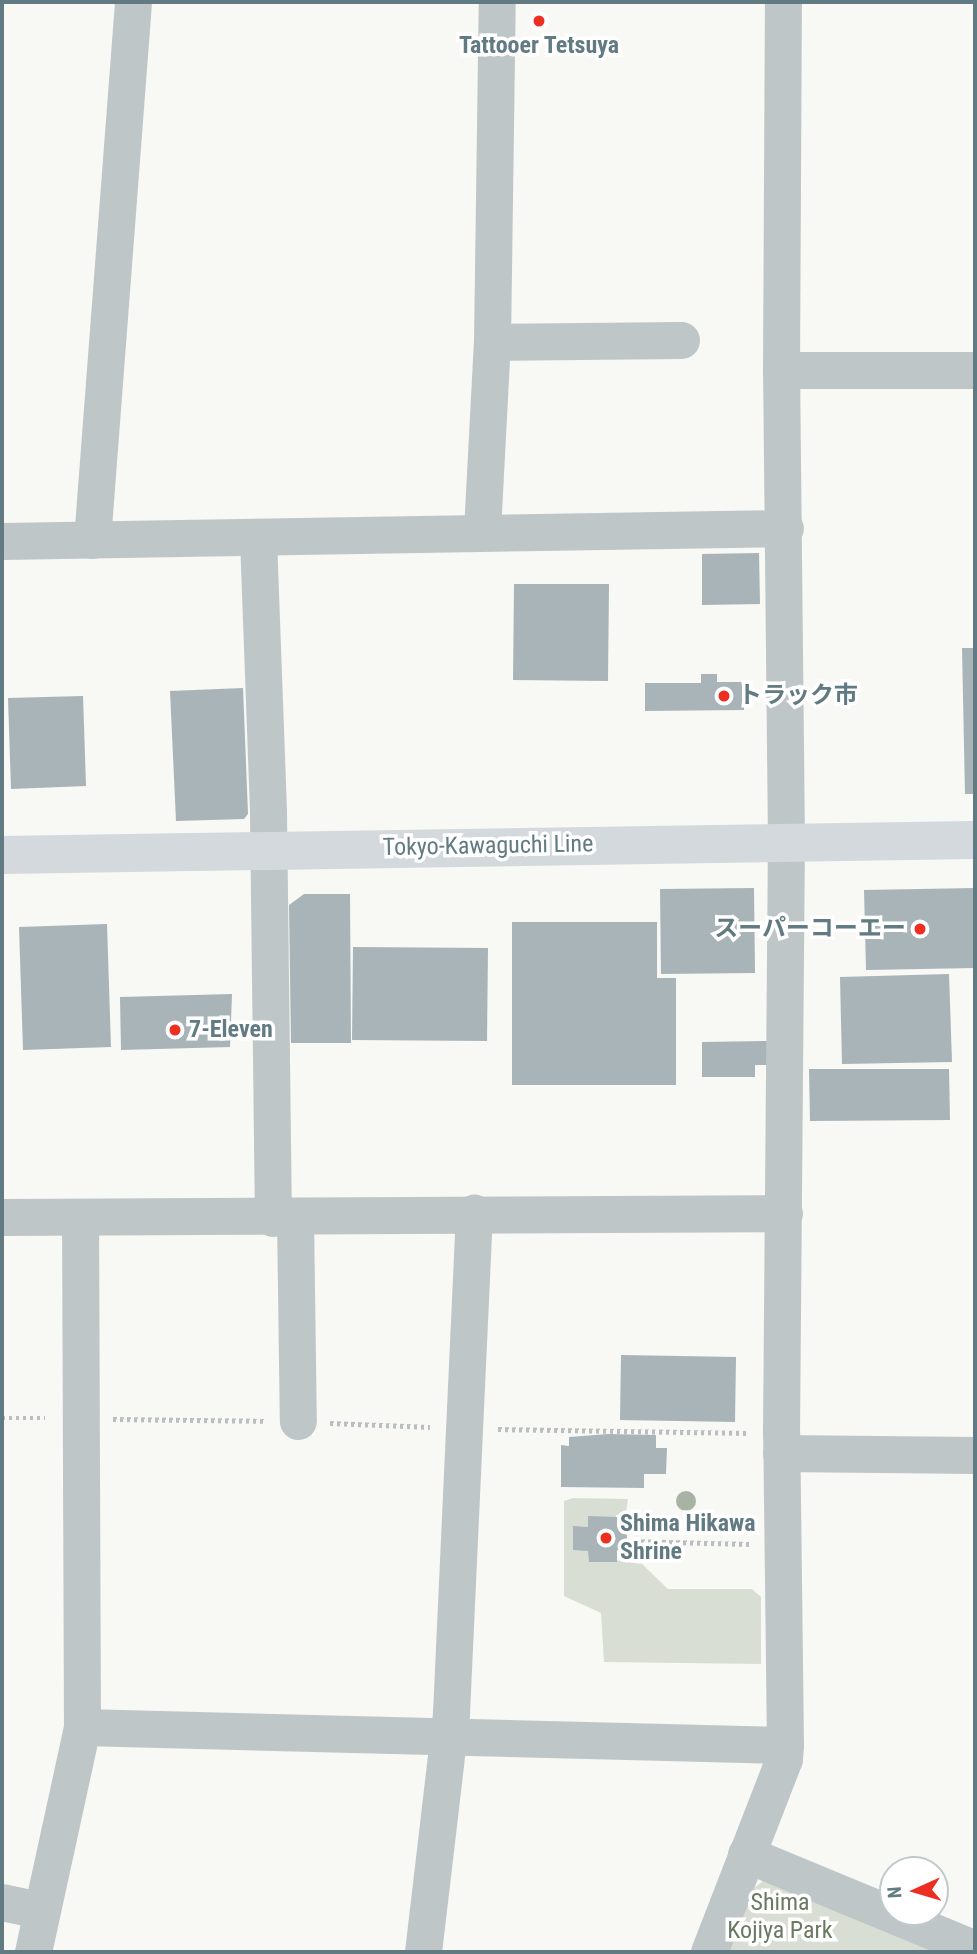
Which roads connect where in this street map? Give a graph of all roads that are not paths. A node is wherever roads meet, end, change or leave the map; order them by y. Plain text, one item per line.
1 (133, 2) edge
2 (497, 2) edge
3 (783, 2) edge
4 (681, 340) dead end
5 (492, 342) junction
6 (781, 370) junction
7 (975, 370) edge
8 (785, 528) junction
9 (482, 531) junction
10 (258, 538) junction
11 (92, 540) junction
12 (2, 541) edge
13 (975, 840) edge
14 (786, 842) junction
15 (268, 850) junction
16 (2, 855) edge
17 (474, 1213) junction
18 (784, 1213) junction
19 (2, 1217) edge
20 (80, 1217) junction
21 (284, 1217) junction
22 (298, 1421) dead end
23 (781, 1443) junction
24 (975, 1455) edge
25 (82, 1727) junction
26 (448, 1738) junction
27 (785, 1745) junction
28 (746, 1854) junction
29 (2, 1902) edge
30 (41, 1910) junction
31 (975, 1949) edge
32 (33, 1952) edge
33 (424, 1952) edge
34 (709, 1952) edge

1 - 11 street
2 - 5 street
3 - 6 street
4 - 5 street
5 - 9 street
6 - 7 street
6 - 8 street
8 - 9 street
8 - 14 street
9 - 10 street
10 - 11 street
10 - 15 street
11 - 12 street
13 - 14 main road, Tokyo-Kawaguchi Line
14 - 15 main road, Tokyo-Kawaguchi Line
14 - 18 street
15 - 16 main road, Tokyo-Kawaguchi Line
15 - 21 street
17 - 18 street
17 - 21 street
17 - 26 street
18 - 23 street
19 - 20 street
20 - 21 street
20 - 25 street
21 - 22 street
23 - 24 street
23 - 27 street
25 - 26 street
25 - 30 street
26 - 27 street
26 - 33 street
27 - 28 street
28 - 31 street
28 - 34 street
29 - 30 street
30 - 32 street

